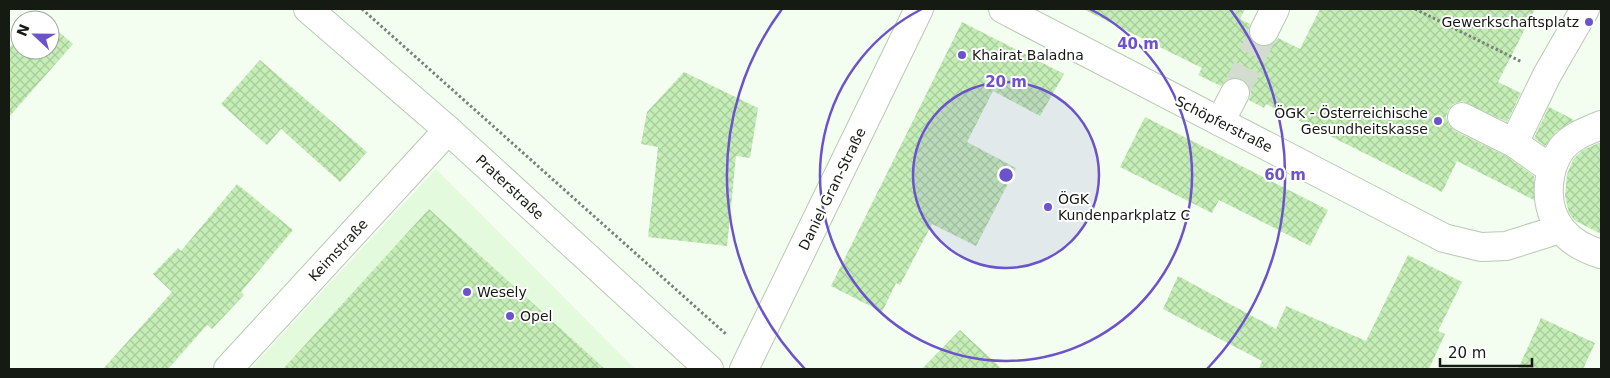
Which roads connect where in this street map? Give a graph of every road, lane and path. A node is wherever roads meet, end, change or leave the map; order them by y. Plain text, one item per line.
1 (308, 9) edge
2 (362, 9) edge
3 (919, 9) edge
4 (1004, 9) edge
5 (1415, 9) edge
6 (1585, 9) edge
7 (1547, 75) junction
8 (1234, 93) tunnel mouth
9 (1462, 117) dead end
10 (1220, 122) junction
11 (1601, 125) edge
12 (448, 130) junction
13 (1514, 144) junction
14 (1551, 169) junction
15 (1560, 229) junction
16 (1601, 254) edge
17 (747, 363) edge
18 (228, 369) edge
19 (709, 369) edge

1 - 12 street, Praterstraße
2 - 17 path
3 - 17 street, Daniel Gran-Straße
4 - 10 street, Schöpferstraße
5 - 7 path
6 - 7 street
7 - 13 street
8 - 10 street
9 - 13 street
10 - 15 street, Schöpferstraße
11 - 14 street
12 - 18 street, Keimstraße
12 - 19 street, Praterstraße
13 - 14 street
14 - 15 street
15 - 16 street

